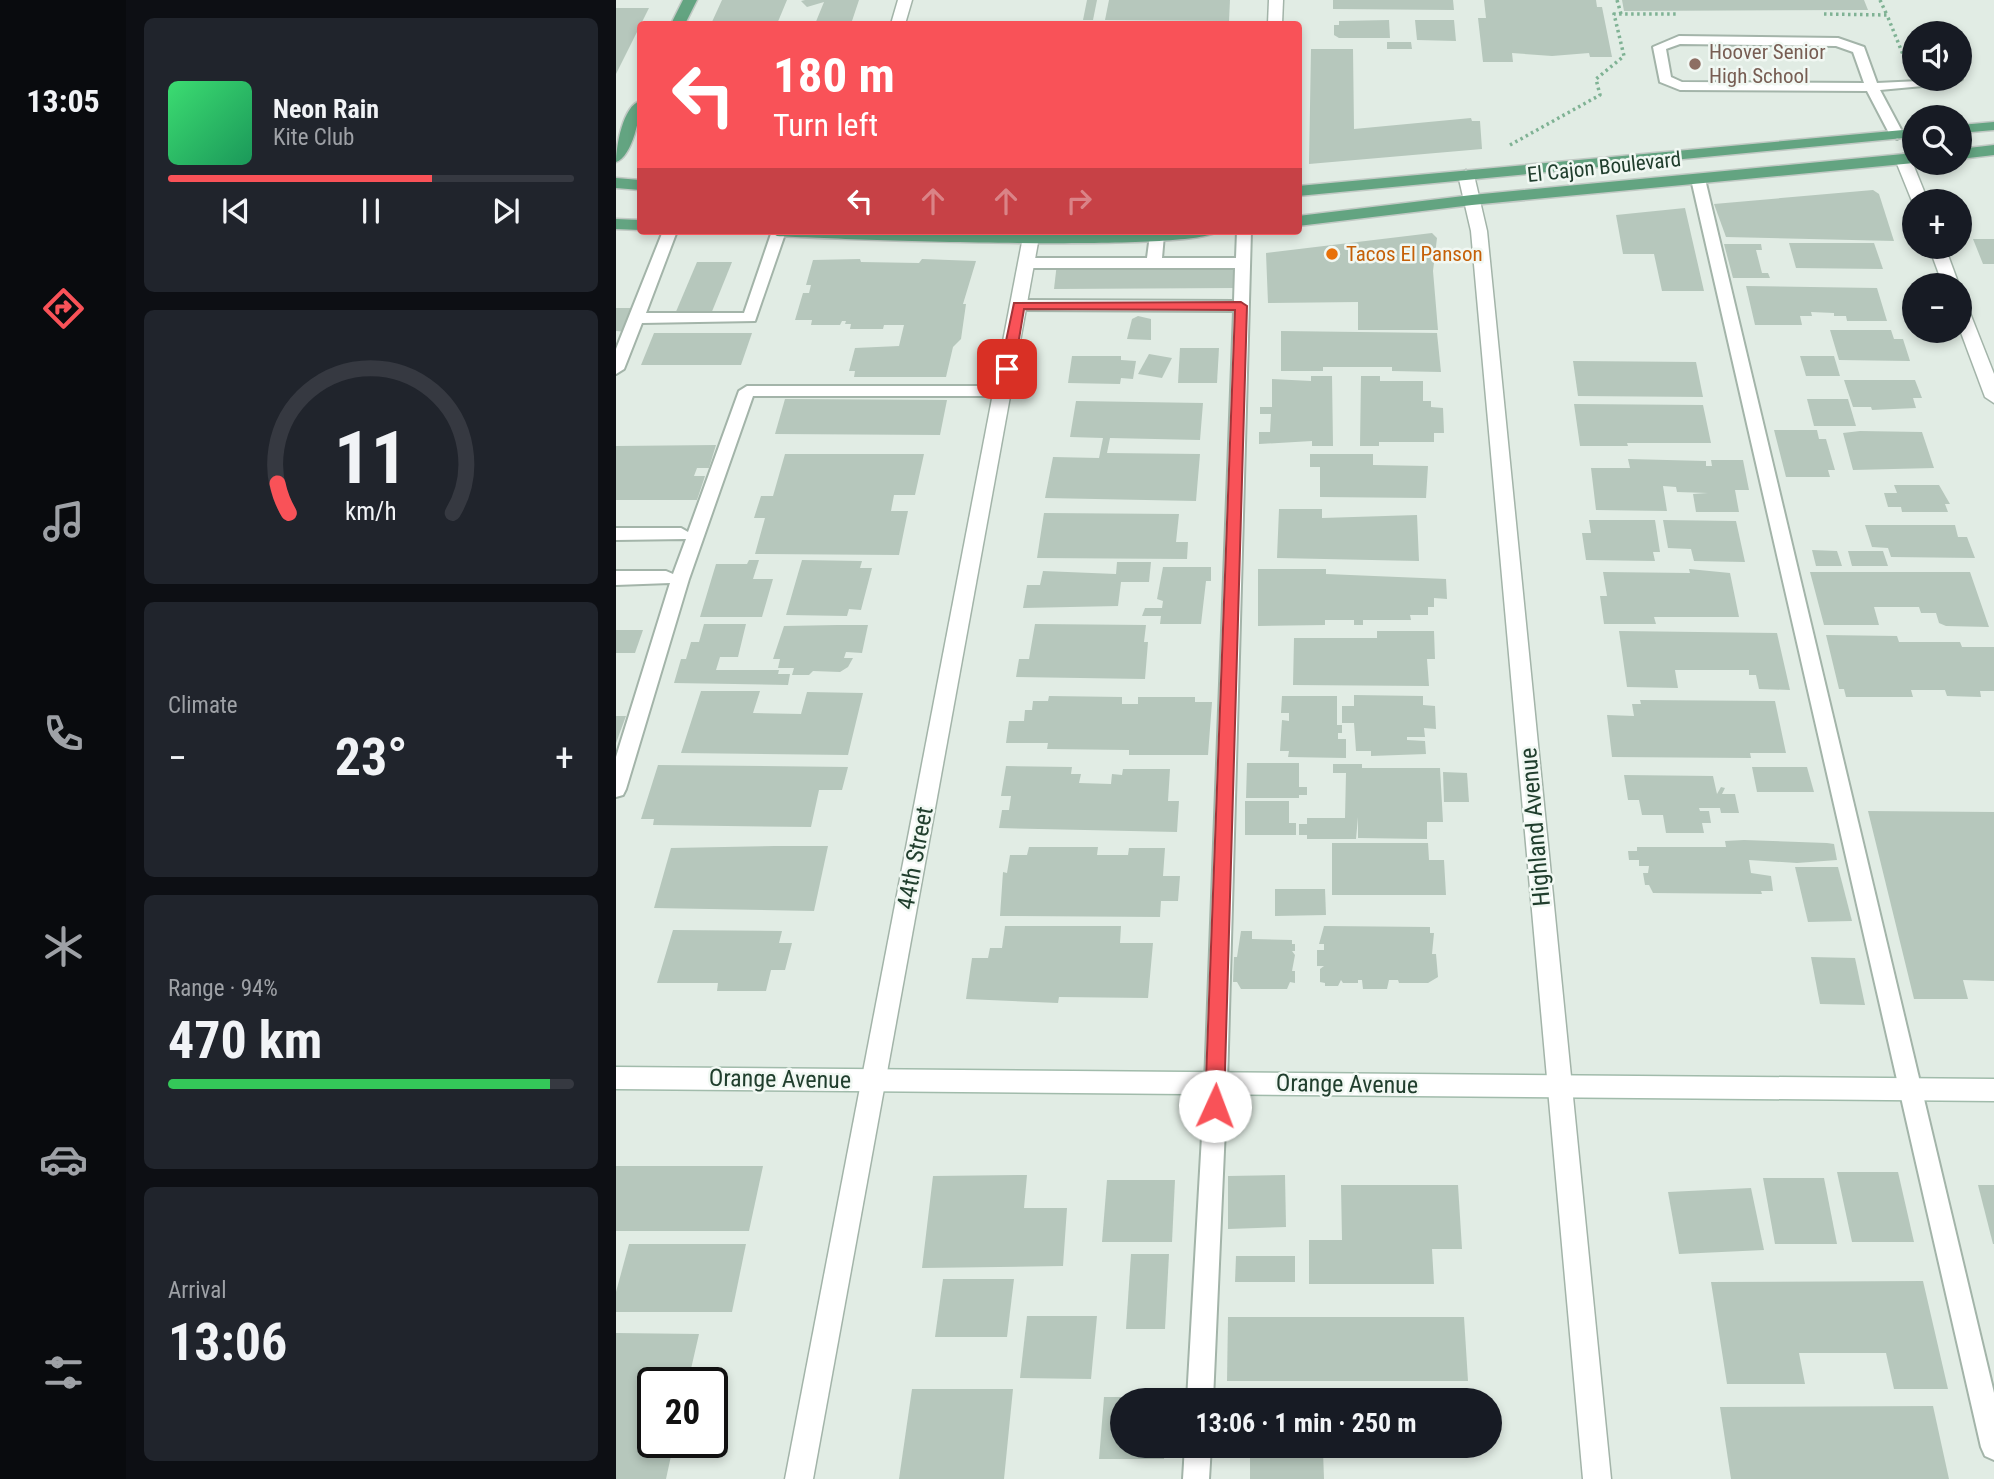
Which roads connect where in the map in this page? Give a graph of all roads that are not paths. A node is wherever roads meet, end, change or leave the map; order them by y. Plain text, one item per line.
1 (690, 0) edge
2 (905, 0) edge
3 (1276, 0) edge
4 (680, 21) edge
5 (899, 21) edge
6 (1275, 21) edge
7 (1902, 86) edge
8 (1872, 87) junction
9 (637, 112) edge
10 (1994, 126) edge
11 (1972, 128) edge
12 (1902, 134) edge
13 (1897, 135) junction
14 (1994, 150) edge
15 (1972, 153) edge
16 (616, 157) edge
17 (1902, 159) edge
18 (1789, 169) junction
19 (1466, 176) junction
20 (1698, 178) junction
21 (616, 183) edge
22 (637, 185) edge
23 (1302, 191) edge
24 (1472, 200) junction
25 (1302, 221) edge
26 (616, 224) edge
27 (637, 225) edge
28 (668, 235) edge
29 (777, 235) edge
30 (1033, 235) edge
31 (1157, 235) edge
32 (1244, 235) edge
33 (1026, 263) junction
34 (1154, 263) junction
35 (1244, 263) junction
36 (1019, 305) junction
37 (1241, 306) junction
38 (636, 318) junction
39 (1972, 339) edge
40 (616, 369) edge
41 (1003, 391) junction
42 (1994, 397) edge
43 (616, 534) edge
44 (681, 534) dead end
45 (616, 578) edge
46 (666, 578) dead end
47 (616, 789) edge
48 (616, 1078) edge
49 (874, 1080) junction
50 (1216, 1083) junction
51 (1559, 1087) junction
52 (1910, 1089) junction
53 (1994, 1090) edge
54 (1201, 1388) edge
55 (1994, 1447) edge
56 (1197, 1458) edge
57 (799, 1479) edge
58 (1196, 1479) edge
59 (1597, 1479) edge

1 - 4 main road
2 - 5 street
3 - 6 street
7 - 8 lane
8 - 8 lane
8 - 13 lane
9 - 16 main road
10 - 11 main road
12 - 13 main road, El Cajon Boulevard
13 - 18 main road
13 - 19 main road, El Cajon Boulevard
14 - 15 main road
17 - 18 main road, El Cajon Boulevard
18 - 20 main road, El Cajon Boulevard
19 - 23 main road, El Cajon Boulevard
19 - 24 street, Highland Avenue
20 - 24 main road, El Cajon Boulevard
20 - 52 lane
21 - 22 main road
24 - 25 main road, El Cajon Boulevard
24 - 51 street, Highland Avenue
26 - 27 main road
28 - 38 lane
29 - 38 lane
30 - 33 street, 44th Street
31 - 34 lane
32 - 35 lane
33 - 34 lane
33 - 36 street, 44th Street
34 - 35 lane
35 - 37 lane
36 - 37 lane
36 - 41 street, 44th Street
37 - 50 lane
38 - 40 lane
39 - 42 street
41 - 47 lane
41 - 49 street, 44th Street
43 - 44 lane
45 - 46 lane
48 - 49 street, Orange Avenue
49 - 50 street, Orange Avenue
49 - 57 street, 44th Street
50 - 51 street, Orange Avenue
50 - 54 lane
51 - 52 street, Orange Avenue
51 - 59 street, Highland Avenue
52 - 53 street, Orange Avenue
52 - 55 lane
56 - 58 lane

